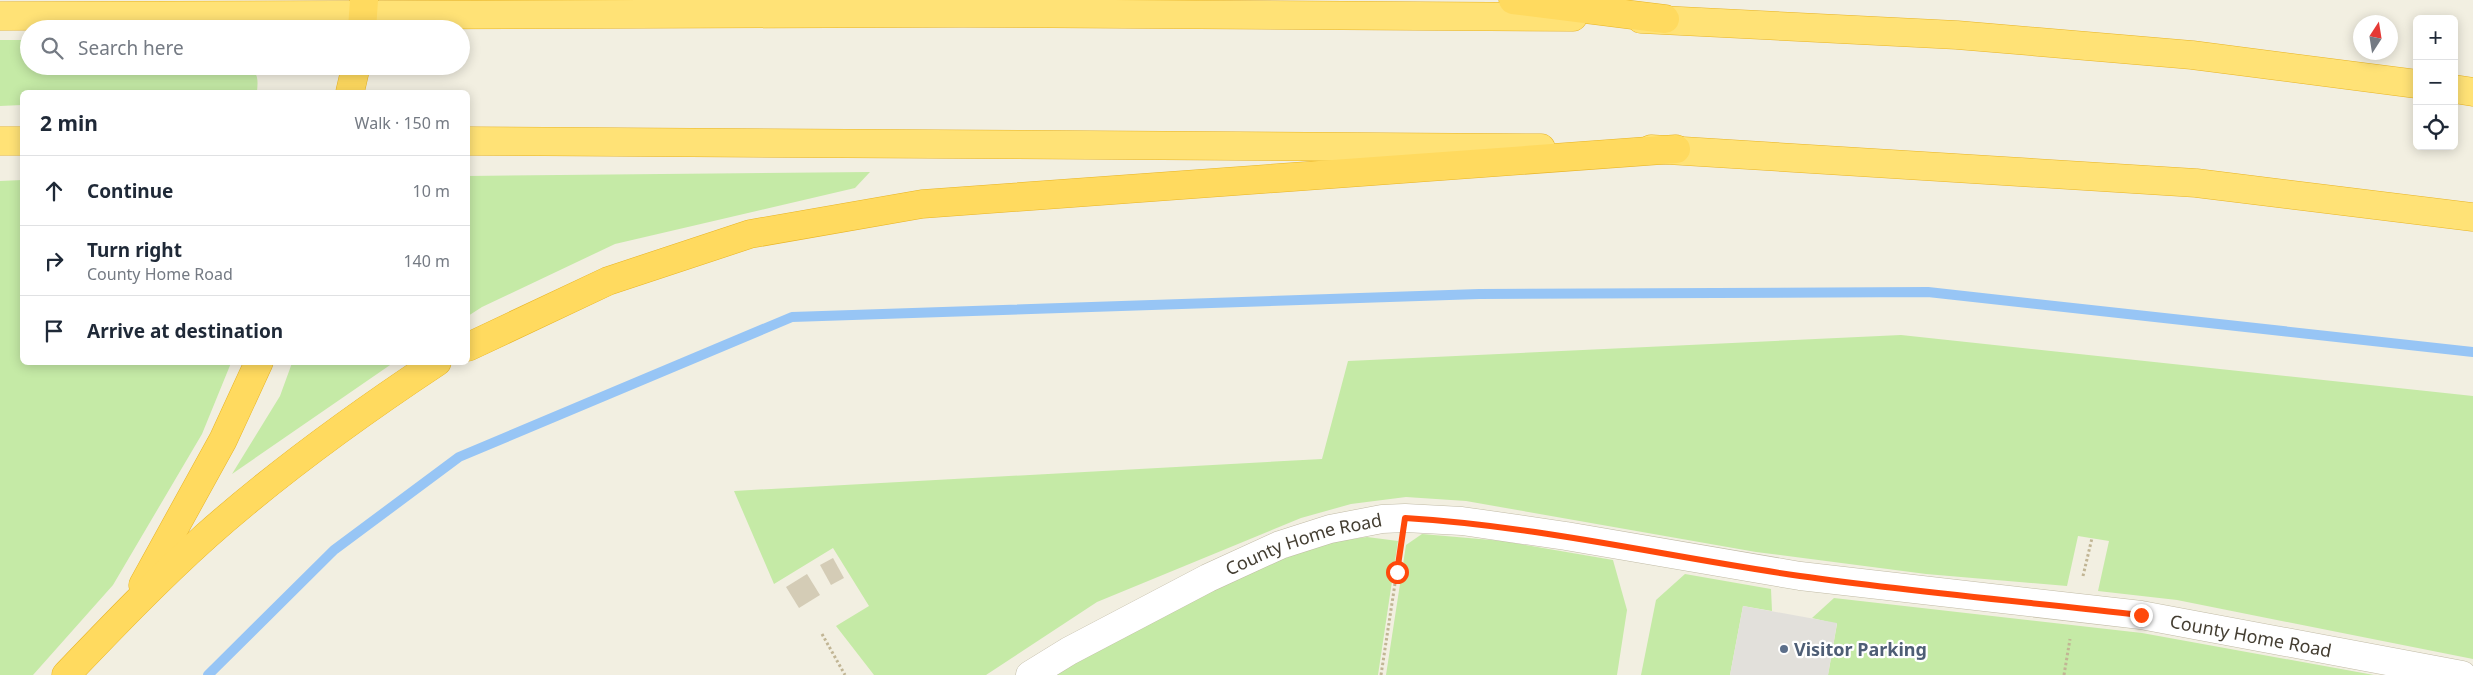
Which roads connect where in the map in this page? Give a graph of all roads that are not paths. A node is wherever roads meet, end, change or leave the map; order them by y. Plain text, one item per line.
1 (1513, 0) edge
2 (363, 14) edge
3 (0, 16) edge
4 (1665, 19) junction
5 (354, 75) edge
6 (2413, 84) edge
7 (350, 90) edge
8 (2458, 90) edge
9 (2473, 92) edge
10 (0, 141) edge
11 (20, 141) edge
12 (470, 142) edge
13 (1676, 149) junction
14 (2473, 217) edge
15 (470, 345) edge
16 (258, 365) edge
17 (433, 365) edge
18 (132, 606) junction
19 (66, 675) edge
20 (1030, 675) edge
21 (2462, 675) edge

1 - 4 highway
2 - 3 highway
2 - 4 highway
4 - 6 highway
5 - 7 highway
8 - 9 highway
10 - 11 highway
12 - 13 highway
13 - 14 highway
13 - 15 highway
16 - 18 highway
17 - 18 highway
18 - 19 highway
20 - 21 street, County Home Road

